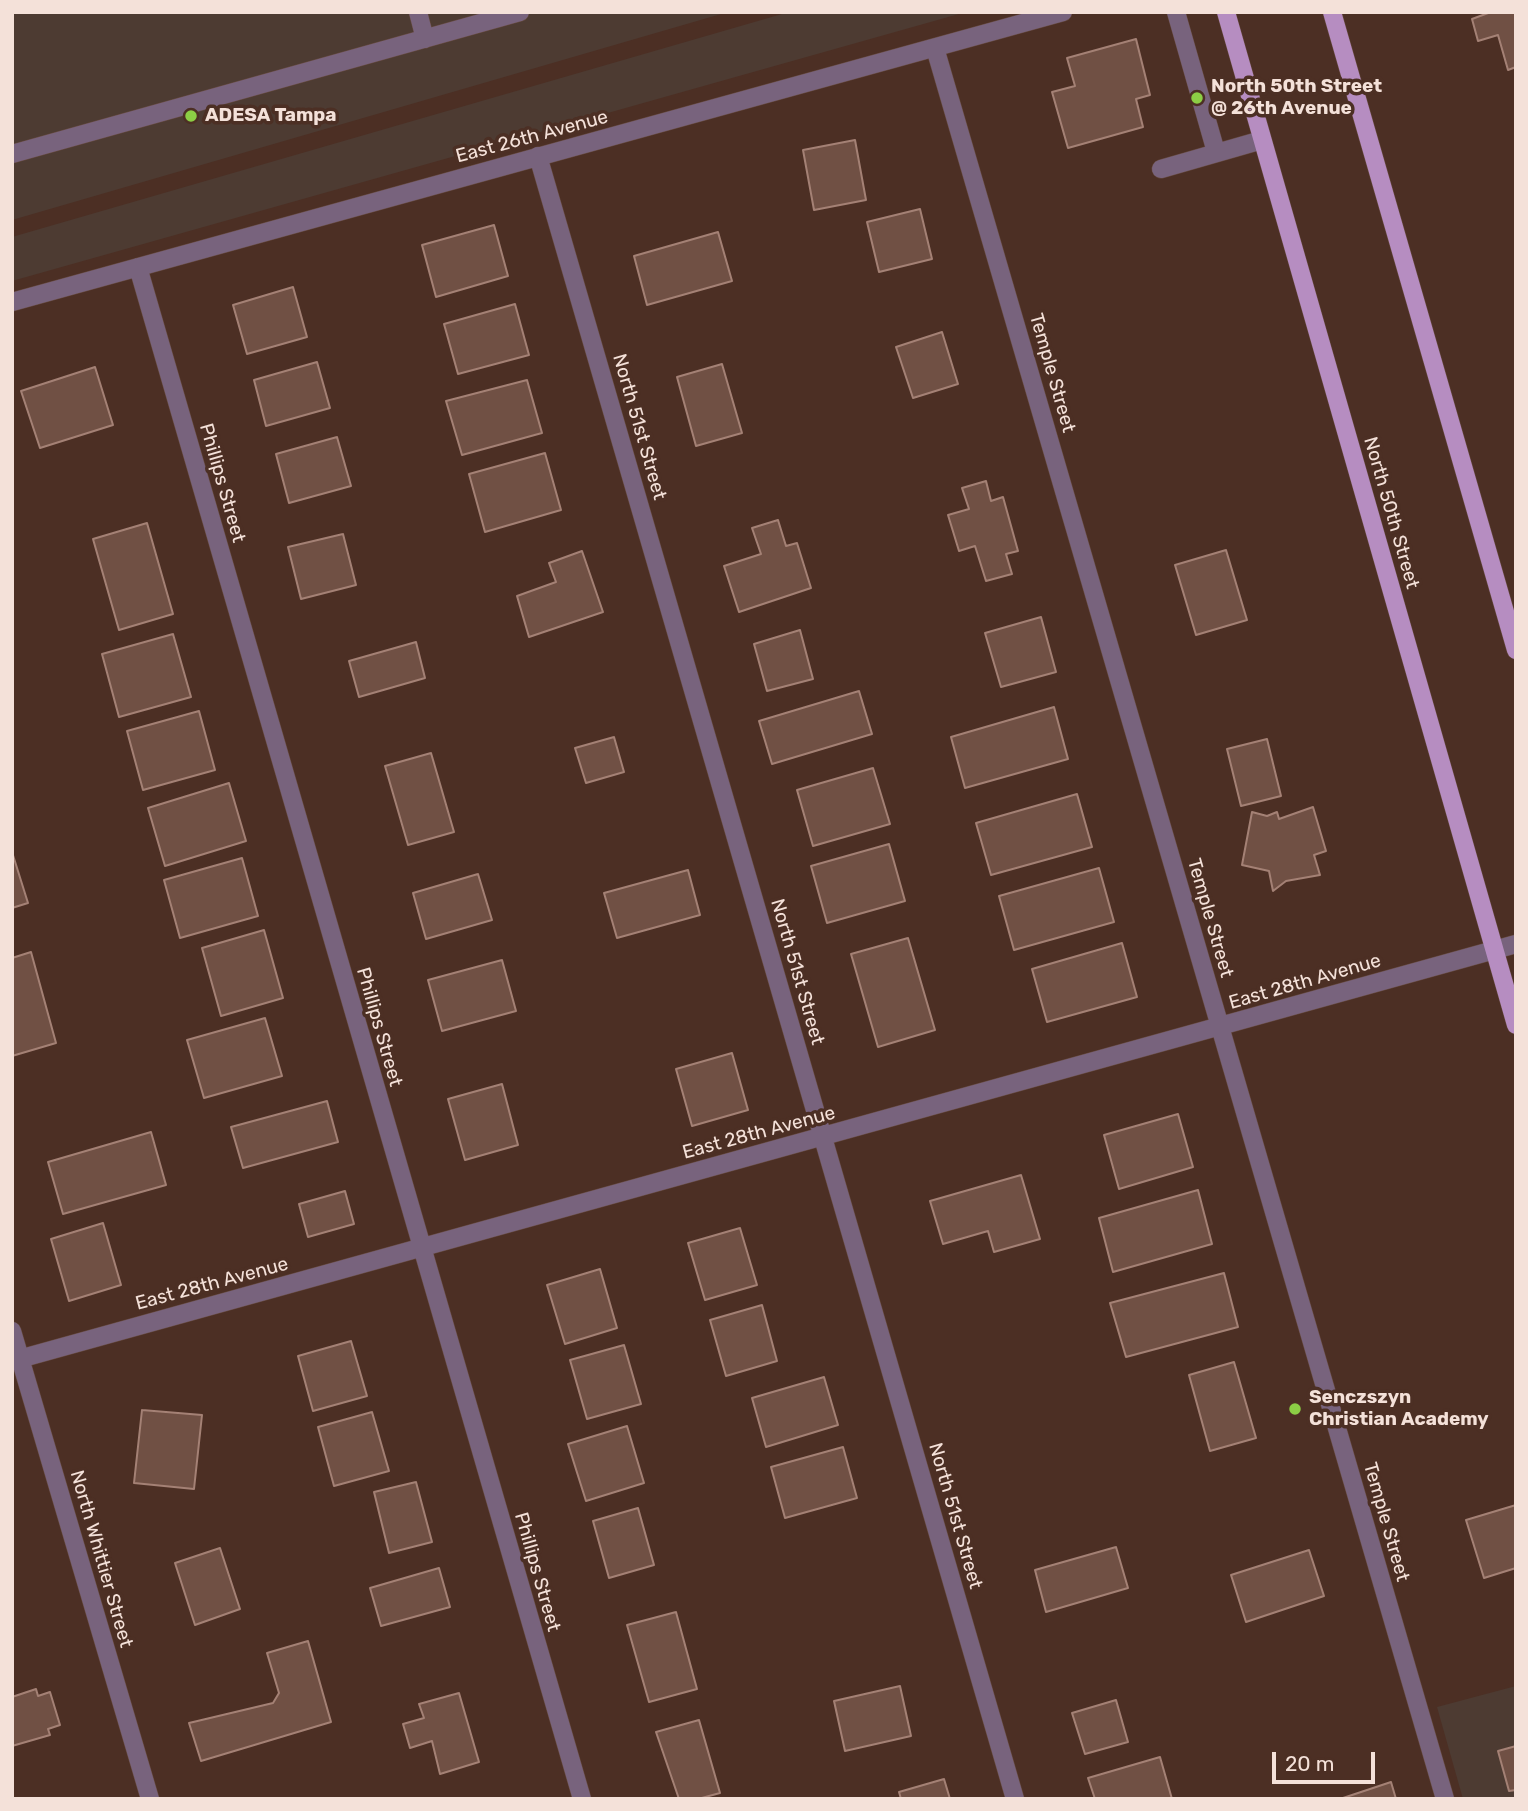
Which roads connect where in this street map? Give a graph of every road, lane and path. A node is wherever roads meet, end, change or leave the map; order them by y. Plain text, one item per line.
1 (418, 12) edge
2 (520, 12) edge
3 (1063, 12) edge
4 (1176, 12) edge
5 (1226, 12) edge
6 (1332, 12) edge
7 (425, 38) junction
8 (936, 48) junction
9 (1262, 139) junction
10 (1216, 152) junction
11 (12, 154) edge
12 (538, 156) junction
13 (1160, 169) dead end
14 (138, 267) junction
15 (12, 302) edge
16 (1516, 650) edge
17 (1516, 944) edge
18 (1494, 950) junction
19 (1516, 1025) edge
20 (1220, 1028) junction
21 (823, 1138) junction
22 (421, 1248) junction
23 (12, 1331) edge
24 (16, 1360) edge
25 (150, 1799) edge
26 (582, 1799) edge
27 (1015, 1799) edge
28 (1445, 1799) edge

1 - 7 street
2 - 7 street
3 - 8 street, East 26th Avenue
4 - 10 street
5 - 9 main road, North 50th Street
6 - 16 main road
7 - 11 street
8 - 12 street, East 26th Avenue
8 - 20 street, Temple Street
9 - 10 street
9 - 18 main road, North 50th Street
10 - 13 street
12 - 14 street, East 26th Avenue
12 - 21 street, North 51st Street
14 - 15 street, East 26th Avenue
14 - 22 street, Phillips Street
17 - 18 street, East 28th Avenue
18 - 19 main road, North 50th Street
18 - 20 street, East 28th Avenue
20 - 21 street, East 28th Avenue
20 - 28 street, Temple Street
21 - 22 street, East 28th Avenue
21 - 27 street, North 51st Street
22 - 24 street, East 28th Avenue
22 - 26 street, Phillips Street
23 - 24 street, North Whittier Street
24 - 25 street, North Whittier Street

